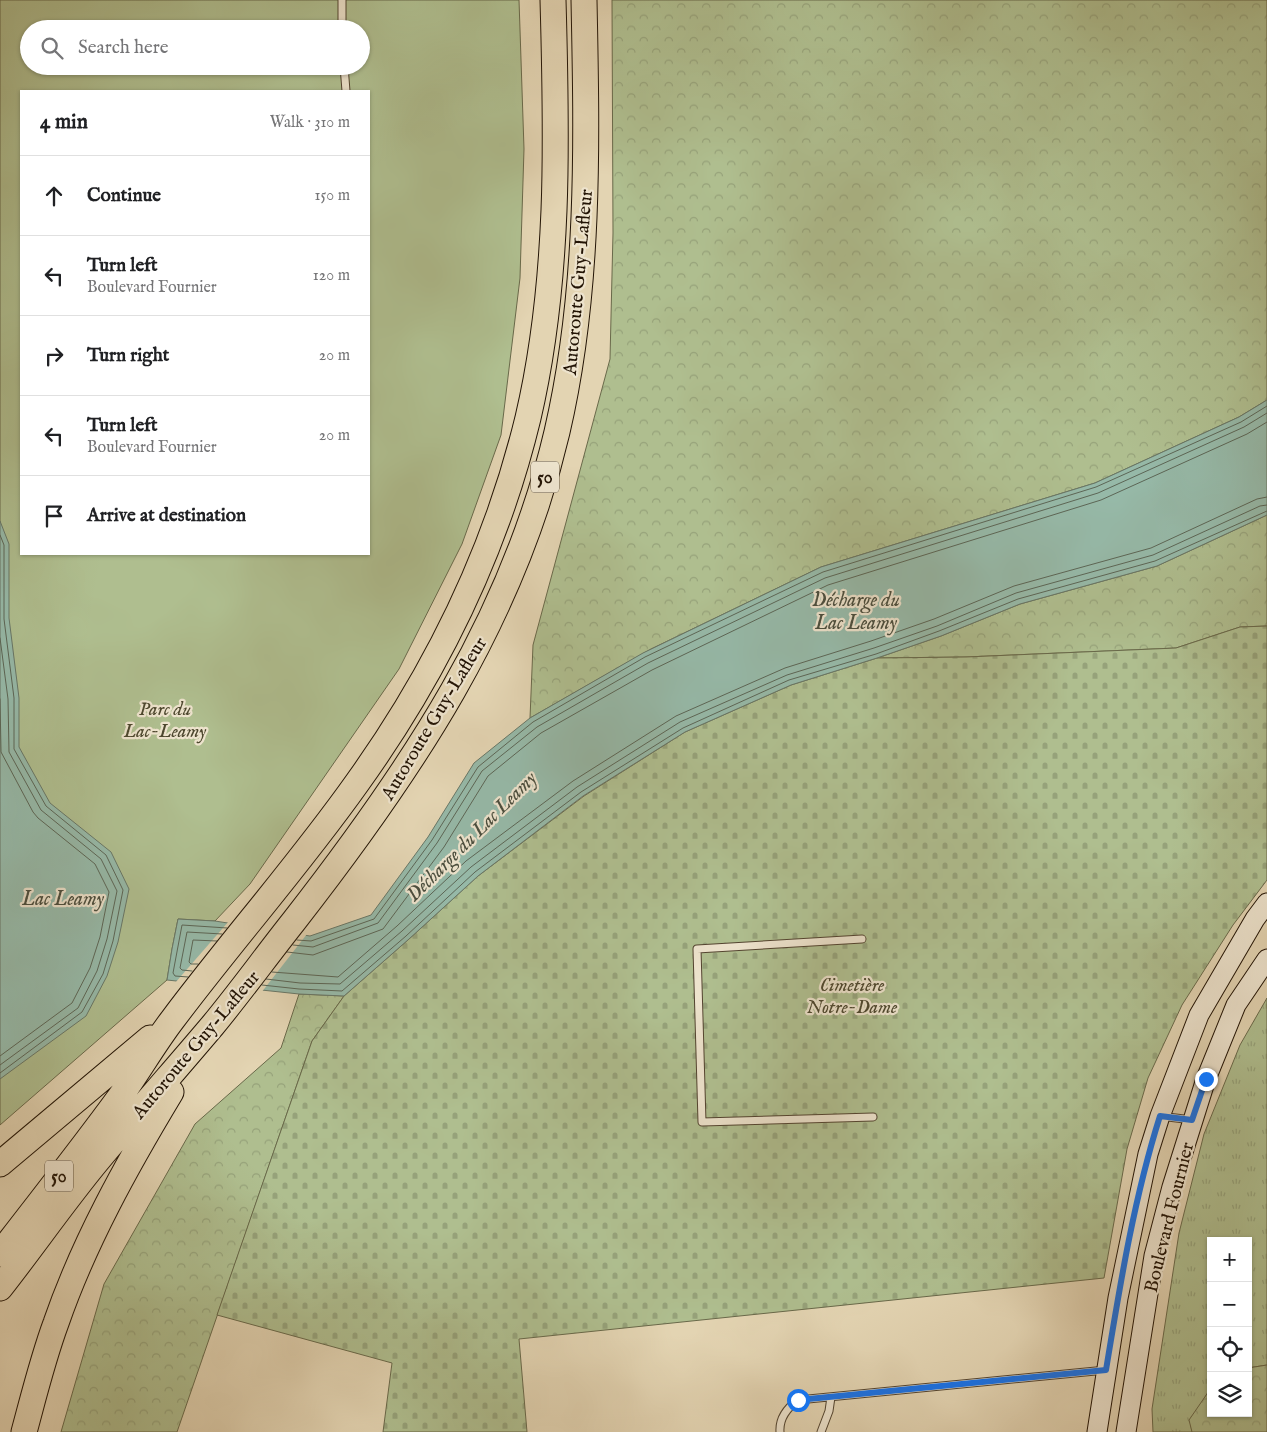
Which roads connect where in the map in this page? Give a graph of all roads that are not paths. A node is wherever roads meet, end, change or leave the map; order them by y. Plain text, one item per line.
1 (342, 0) edge
2 (553, 0) edge
3 (584, 0) edge
4 (342, 20) edge
5 (345, 75) edge
6 (346, 90) edge
7 (1267, 903) edge
8 (862, 939) dead end
9 (1267, 959) edge
10 (171, 1021) junction
11 (215, 1022) junction
12 (1160, 1116) junction
13 (873, 1117) dead end
14 (1192, 1120) junction
15 (0, 1164) edge
16 (0, 1254) edge
17 (0, 1288) edge
18 (1106, 1370) junction
19 (831, 1397) junction
20 (24, 1432) edge
21 (780, 1432) edge
22 (821, 1432) edge
23 (1097, 1432) edge
24 (1126, 1432) edge

1 - 4 lane
2 - 10 highway, Autoroute Guy-Lafleur / 50
3 - 11 highway, Autoroute Guy-Lafleur / 50
5 - 6 lane
7 - 12 main road, Boulevard Fournier
8 - 13 lane
9 - 14 main road, Boulevard Fournier
10 - 15 highway
10 - 16 highway, Autoroute Guy-Lafleur / 50
11 - 17 highway, Autoroute Guy-Lafleur / 50
11 - 20 highway
12 - 14 lane
12 - 18 main road, Boulevard Fournier
14 - 24 main road, Boulevard Fournier
18 - 19 lane
18 - 23 main road, Boulevard Fournier
19 - 21 lane
19 - 22 lane

